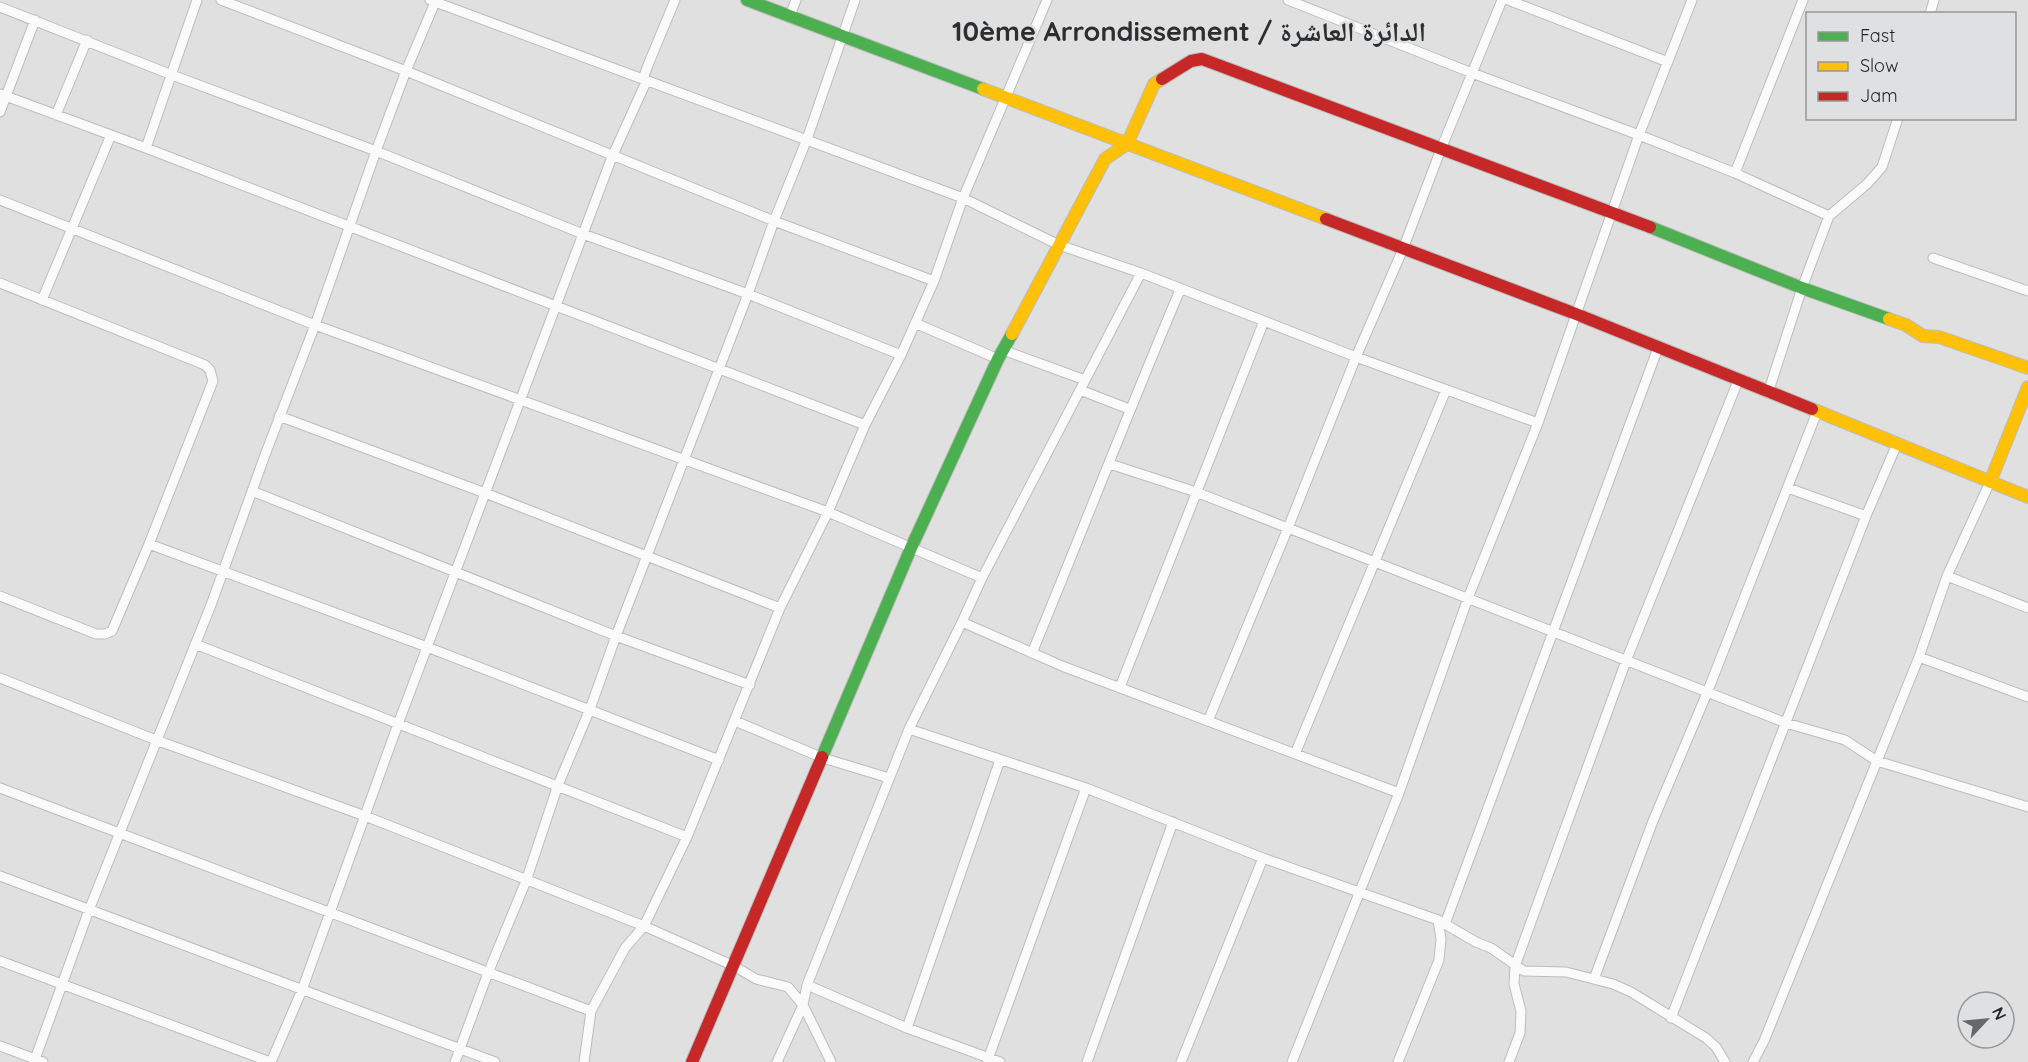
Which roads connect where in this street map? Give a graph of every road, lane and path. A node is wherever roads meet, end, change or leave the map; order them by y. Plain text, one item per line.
1 (197, 0) edge
2 (220, 0) edge
3 (675, 0) edge
4 (747, 0) edge
5 (796, 0) edge
6 (855, 0) edge
7 (1047, 0) edge
8 (1288, 0) edge
9 (1502, 0) edge
10 (1508, 0) edge
11 (1692, 0) edge
12 (1803, 0) edge
13 (434, 1) edge
14 (0, 7) edge
15 (790, 16) junction
16 (34, 20) junction
17 (843, 36) junction
18 (87, 40) junction
19 (1668, 62) junction
20 (406, 71) junction
21 (1472, 74) junction
22 (172, 75) junction
23 (646, 81) junction
24 (3, 95) edge
25 (1005, 98) junction
26 (0, 112) edge
27 (56, 115) junction
28 (1897, 120) edge
29 (111, 135) junction
30 (1639, 135) junction
31 (807, 139) junction
32 (1127, 144) junction
33 (146, 148) junction
34 (1441, 149) junction
35 (376, 151) junction
36 (612, 157) junction
37 (1735, 173) junction
38 (963, 198) junction
39 (0, 200) edge
40 (1612, 212) junction
41 (1829, 216) junction
42 (774, 221) junction
43 (349, 226) junction
44 (70, 228) junction
45 (583, 234) junction
46 (1059, 245) junction
47 (1403, 249) junction
48 (1933, 258) dead end
49 (1140, 273) junction
50 (934, 281) junction
51 (0, 283) edge
52 (1802, 288) junction
53 (1180, 290) junction
54 (2028, 291) edge
55 (748, 294) junction
56 (42, 300) junction
57 (556, 305) junction
58 (1576, 314) junction
59 (1264, 321) junction
60 (915, 323) junction
61 (315, 325) junction
62 (1658, 348) junction
63 (1001, 354) junction
64 (901, 355) junction
65 (1356, 357) junction
66 (718, 368) junction
67 (2028, 368) edge
68 (1085, 380) junction
69 (1738, 381) junction
70 (2028, 387) edge
71 (1080, 390) junction
72 (1446, 390) junction
73 (1768, 393) junction
74 (520, 400) junction
75 (1129, 409) junction
76 (1817, 412) junction
77 (279, 416) junction
78 (1538, 423) junction
79 (865, 425) junction
80 (1897, 444) junction
81 (685, 460) junction
82 (1110, 464) junction
83 (1990, 482) junction
84 (1788, 488) junction
85 (252, 491) junction
86 (1196, 492) junction
87 (485, 493) junction
88 (2028, 497) edge
89 (828, 512) junction
90 (1866, 516) junction
91 (1288, 528) junction
92 (149, 544) junction
93 (911, 548) junction
94 (647, 556) junction
95 (1375, 562) junction
96 (224, 570) junction
97 (454, 573) junction
98 (1947, 576) junction
99 (982, 578) junction
100 (0, 596) edge
101 (1468, 598) junction
102 (780, 608) junction
103 (2028, 608) edge
104 (962, 622) junction
105 (1553, 632) junction
106 (616, 636) junction
107 (195, 644) junction
108 (427, 647) junction
109 (1032, 653) junction
110 (1919, 657) junction
111 (1626, 660) junction
112 (0, 678) edge
113 (750, 685) junction
114 (1120, 687) junction
115 (1707, 693) junction
116 (2028, 697) edge
117 (590, 709) junction
118 (735, 720) junction
119 (1208, 721) junction
120 (1786, 723) junction
121 (398, 724) junction
122 (909, 729) junction
123 (156, 740) junction
124 (1295, 754) junction
125 (823, 758) junction
126 (719, 760) junction
127 (1000, 760) junction
128 (1877, 761) junction
129 (889, 778) junction
130 (558, 785) junction
131 (0, 788) edge
132 (1086, 788) junction
133 (1399, 793) junction
134 (2028, 807) edge
135 (365, 816) junction
136 (1173, 822) junction
137 (119, 833) junction
138 (687, 837) junction
139 (1263, 858) junction
140 (0, 876) edge
141 (526, 880) junction
142 (1360, 892) junction
143 (88, 910) junction
144 (329, 913) junction
145 (1441, 922) junction
146 (644, 926) junction
147 (0, 962) edge
148 (734, 966) junction
149 (1515, 966) junction
150 (488, 973) junction
151 (1594, 979) junction
152 (61, 984) junction
153 (807, 985) junction
154 (302, 990) junction
155 (803, 1005) junction
156 (591, 1011) junction
157 (1671, 1018) junction
158 (907, 1028) junction
159 (0, 1046) edge
160 (460, 1050) junction
161 (988, 1060) edge
162 (37, 1061) edge
163 (271, 1062) edge
164 (455, 1062) edge
165 (495, 1062) edge
166 (584, 1062) edge
167 (693, 1062) edge
168 (777, 1062) edge
169 (831, 1062) edge
170 (1000, 1062) edge
171 (1086, 1062) edge
172 (1181, 1062) edge
173 (1292, 1062) edge
174 (1398, 1062) edge
175 (1509, 1062) edge
176 (1725, 1062) edge
177 (1753, 1062) edge

1 - 22 street
2 - 20 street
3 - 23 street
4 - 15 street
5 - 15 street
6 - 17 street
7 - 25 street
8 - 21 street
9 - 21 street
10 - 19 street
11 - 19 street
12 - 37 street
13 - 20 street
13 - 23 street
14 - 16 street
15 - 17 street
16 - 18 street
16 - 24 street
17 - 25 street
17 - 31 street
18 - 22 street
18 - 27 street
19 - 30 street
20 - 35 street
20 - 36 street
21 - 30 street
21 - 34 street
22 - 33 street
22 - 35 street
23 - 31 street
23 - 36 street
24 - 26 street
24 - 27 street
25 - 32 street
25 - 38 street
27 - 29 street
28 - 41 street
29 - 33 street
29 - 44 street
30 - 37 street
30 - 40 street
31 - 38 street
31 - 42 street
32 - 34 street
32 - 46 street
32 - 47 street
33 - 43 street
34 - 40 street
34 - 47 street
35 - 43 street
35 - 45 street
36 - 42 street
36 - 45 street
37 - 41 street
38 - 46 street
38 - 50 street
39 - 44 street
40 - 52 street
40 - 58 street
41 - 52 street
42 - 50 street
42 - 55 street
43 - 57 street
43 - 61 street
44 - 56 street
44 - 61 street
45 - 55 street
45 - 57 street
46 - 49 street
46 - 63 street
47 - 58 street
47 - 65 street
48 - 54 street
49 - 53 street
49 - 68 street
50 - 60 street
51 - 56 street
52 - 67 street
52 - 73 street
53 - 59 street
53 - 75 street
55 - 64 street
55 - 66 street
56 - 92 street
57 - 66 street
57 - 74 street
58 - 62 street
58 - 78 street
59 - 65 street
59 - 86 street
60 - 63 street
60 - 64 street
61 - 74 street
61 - 77 street
62 - 69 street
62 - 105 street
63 - 68 street
63 - 93 street
64 - 79 street
65 - 72 street
65 - 91 street
66 - 79 street
66 - 81 street
68 - 71 street
69 - 73 street
69 - 111 street
70 - 83 street
71 - 75 street
71 - 99 street
72 - 78 street
72 - 95 street
73 - 76 street
74 - 81 street
74 - 87 street
75 - 82 street
76 - 80 street
76 - 84 street
77 - 85 street
77 - 87 street
78 - 101 street
79 - 89 street
80 - 83 street
80 - 90 street
81 - 89 street
81 - 94 street
82 - 86 street
82 - 109 street
83 - 88 street
83 - 98 street
84 - 90 street
84 - 115 street
85 - 96 street
85 - 97 street
86 - 91 street
86 - 114 street
87 - 94 street
87 - 97 street
89 - 93 street
89 - 102 street
90 - 120 street
91 - 95 street
91 - 119 street
92 - 96 street
92 - 100 street
93 - 99 street
93 - 125 street
94 - 102 street
94 - 106 street
95 - 101 street
95 - 124 street
96 - 107 street
96 - 108 street
97 - 106 street
97 - 108 street
98 - 103 street
98 - 110 street
99 - 104 street
101 - 105 street
101 - 133 street
102 - 113 street
104 - 109 street
104 - 122 street
105 - 111 street
105 - 145 street
106 - 113 street
106 - 117 street
107 - 121 street
107 - 123 street
108 - 117 street
108 - 121 street
109 - 114 street
110 - 116 street
110 - 128 street
111 - 115 street
111 - 149 street
112 - 123 street
113 - 118 street
114 - 119 street
115 - 120 street
115 - 151 street
117 - 126 street
117 - 130 street
118 - 125 street
118 - 126 street
119 - 124 street
120 - 128 street
120 - 157 street
121 - 130 street
121 - 135 street
122 - 127 street
122 - 129 street
123 - 135 street
123 - 137 street
124 - 133 street
125 - 129 street
125 - 148 street
126 - 138 street
127 - 132 street
127 - 158 street
128 - 134 street
128 - 177 street
129 - 153 street
130 - 138 street
130 - 141 street
131 - 137 street
132 - 136 street
132 - 161 street
133 - 142 street
135 - 141 street
135 - 144 street
136 - 139 street
136 - 171 street
137 - 143 street
137 - 144 street
138 - 146 street
139 - 142 street
139 - 172 street
140 - 143 street
141 - 146 street
141 - 150 street
142 - 145 street
142 - 173 street
143 - 152 street
143 - 154 street
144 - 150 street
144 - 154 street
145 - 149 street
145 - 174 street
146 - 148 street
146 - 156 street
147 - 152 street
148 - 155 street
148 - 167 street
149 - 151 street
149 - 175 street
150 - 156 street
150 - 160 street
151 - 157 street
152 - 162 street
152 - 163 street
153 - 155 street
153 - 158 street
154 - 160 street
154 - 163 street
155 - 168 street
155 - 169 street
156 - 166 street
157 - 176 street
158 - 161 street
159 - 162 street
160 - 164 street
160 - 165 street
161 - 170 street

